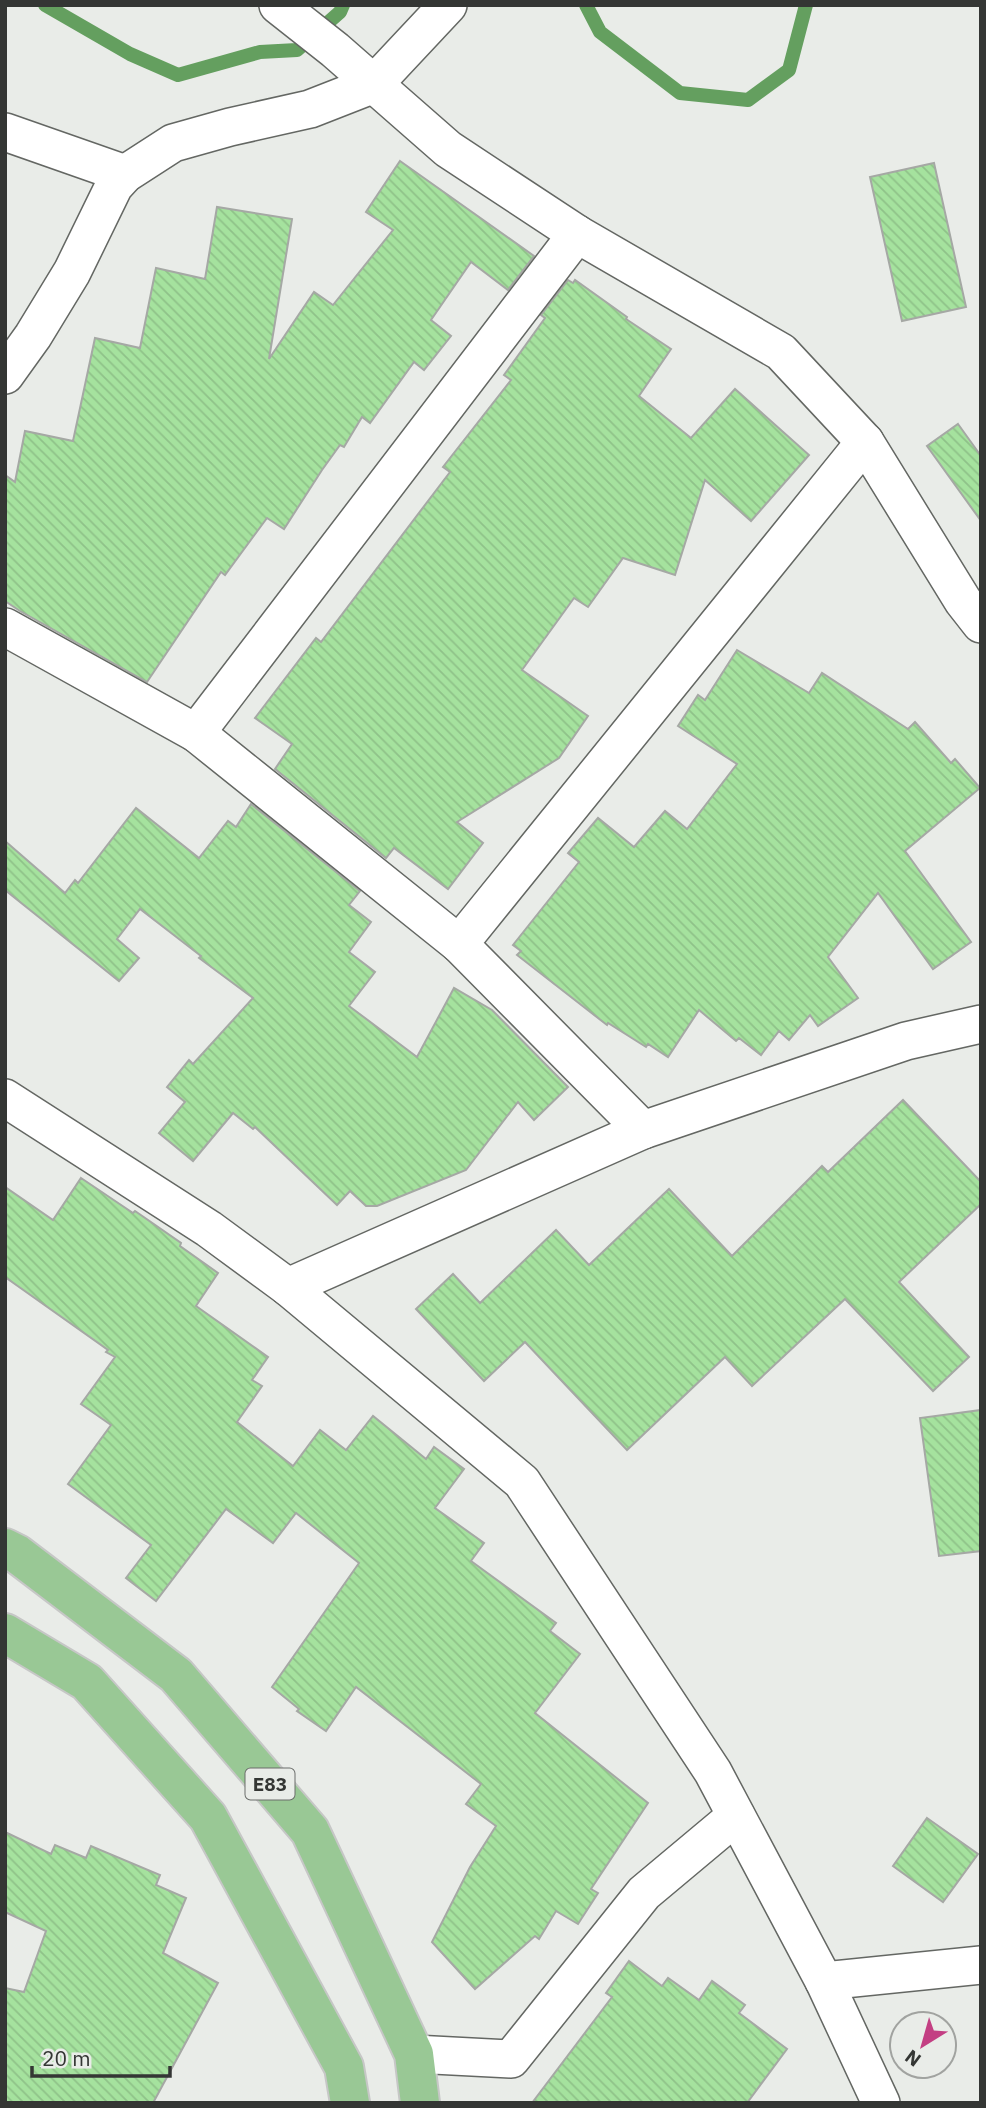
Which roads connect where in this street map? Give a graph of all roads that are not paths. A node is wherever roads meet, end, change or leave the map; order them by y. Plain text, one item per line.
1 (448, 5) edge
2 (288, 14) edge
3 (374, 83) junction
4 (5, 132) edge
5 (125, 174) junction
6 (577, 234) junction
7 (5, 375) edge
8 (865, 442) junction
9 (981, 624) edge
10 (5, 627) edge
11 (196, 733) junction
12 (459, 944) junction
13 (981, 1024) edge
14 (5, 1098) edge
15 (643, 1130) junction
16 (288, 1287) junction
17 (5, 1548) edge
18 (5, 1633) edge
19 (736, 1816) junction
20 (981, 1965) edge
21 (824, 1981) junction
22 (414, 2054) junction
23 (350, 2103) edge
24 (420, 2103) edge
25 (881, 2103) edge

1 - 3 street
2 - 3 street
3 - 5 street
3 - 6 street
4 - 5 street
5 - 7 street
6 - 8 street
6 - 11 street
8 - 9 street
8 - 12 street
10 - 11 street
11 - 12 street
12 - 15 street
13 - 15 street
14 - 16 street
15 - 16 street
16 - 19 street
17 - 22 main road, E83
18 - 23 main road
19 - 21 street
19 - 22 street
20 - 21 street
21 - 25 street
22 - 24 main road, E83

